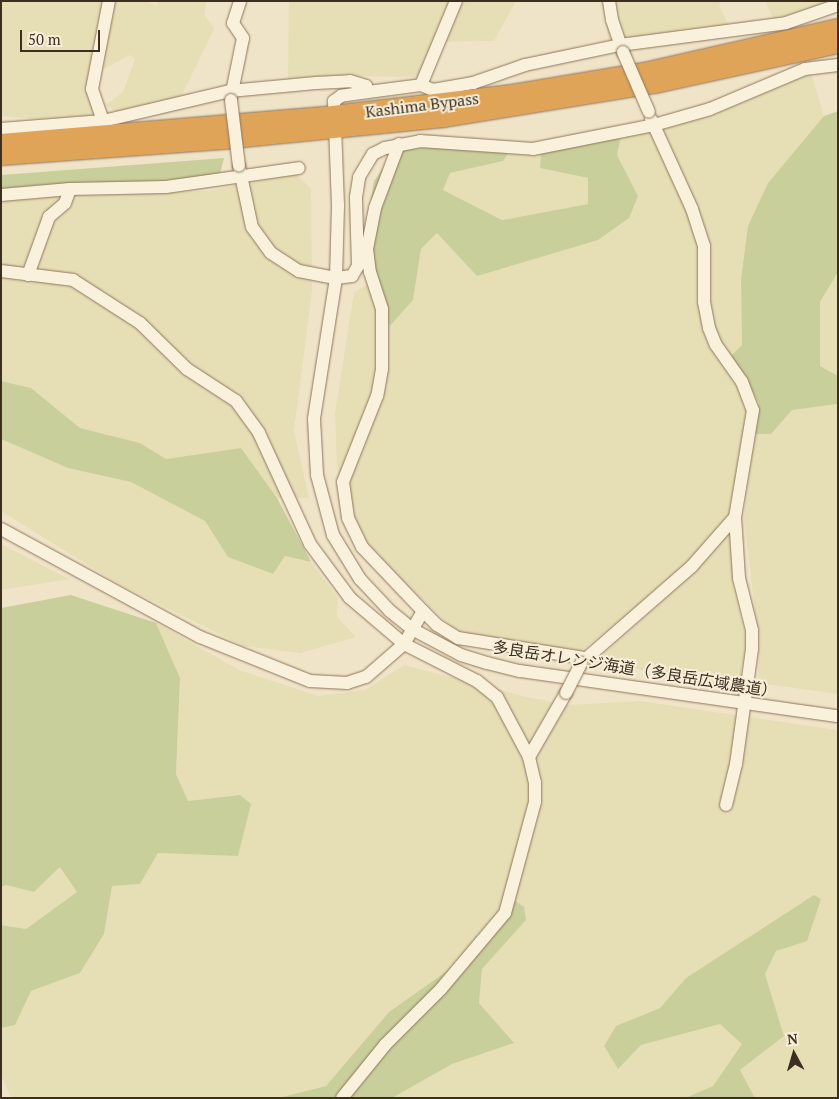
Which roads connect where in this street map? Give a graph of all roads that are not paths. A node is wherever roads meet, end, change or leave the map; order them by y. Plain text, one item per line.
1 (109, 1) edge
2 (240, 1) edge
3 (456, 1) edge
4 (610, 1) edge
5 (838, 5) edge
6 (838, 28) edge
7 (838, 44) edge
8 (621, 48) junction
9 (838, 65) edge
10 (421, 85) junction
11 (368, 92) junction
12 (230, 95) junction
13 (103, 121) junction
14 (333, 122) junction
15 (654, 125) junction
16 (1, 130) edge
17 (1, 143) edge
18 (399, 144) junction
19 (1, 156) edge
20 (299, 168) dead end
21 (239, 170) junction
22 (70, 188) junction
23 (1, 194) edge
24 (1, 271) edge
25 (28, 275) junction
26 (336, 278) junction
27 (735, 517) junction
28 (1, 530) edge
29 (423, 610) junction
30 (412, 629) junction
31 (404, 644) junction
32 (583, 660) junction
33 (742, 702) junction
34 (838, 716) edge
35 (529, 757) junction
36 (726, 805) dead end
37 (342, 1098) edge

1 - 13 street
2 - 12 street
3 - 10 street
4 - 8 street
5 - 8 street
6 - 14 highway, Kashima Bypass
7 - 14 highway, Kashima Bypass
8 - 10 street
8 - 15 street, bridge
9 - 15 street
10 - 11 street
11 - 12 street
11 - 14 street
12 - 13 street
12 - 21 street, bridge
13 - 16 street
14 - 17 highway, Kashima Bypass
14 - 19 highway, Kashima Bypass
14 - 26 street, 多良岳オレンジ海道（多良岳広域農道）
15 - 18 street
15 - 27 street
18 - 26 street
18 - 29 street
20 - 21 street
21 - 22 street
21 - 26 street
22 - 23 street
22 - 25 street
24 - 25 street
25 - 31 street
26 - 30 street, 多良岳オレンジ海道（多良岳広域農道）
27 - 32 street
27 - 33 street
28 - 31 street
29 - 30 street
29 - 32 street
30 - 31 street
30 - 33 street, 多良岳オレンジ海道（多良岳広域農道）
31 - 35 street
32 - 35 street, bridge
33 - 34 street, 多良岳オレンジ海道（多良岳広域農道）
33 - 36 street
35 - 37 street

